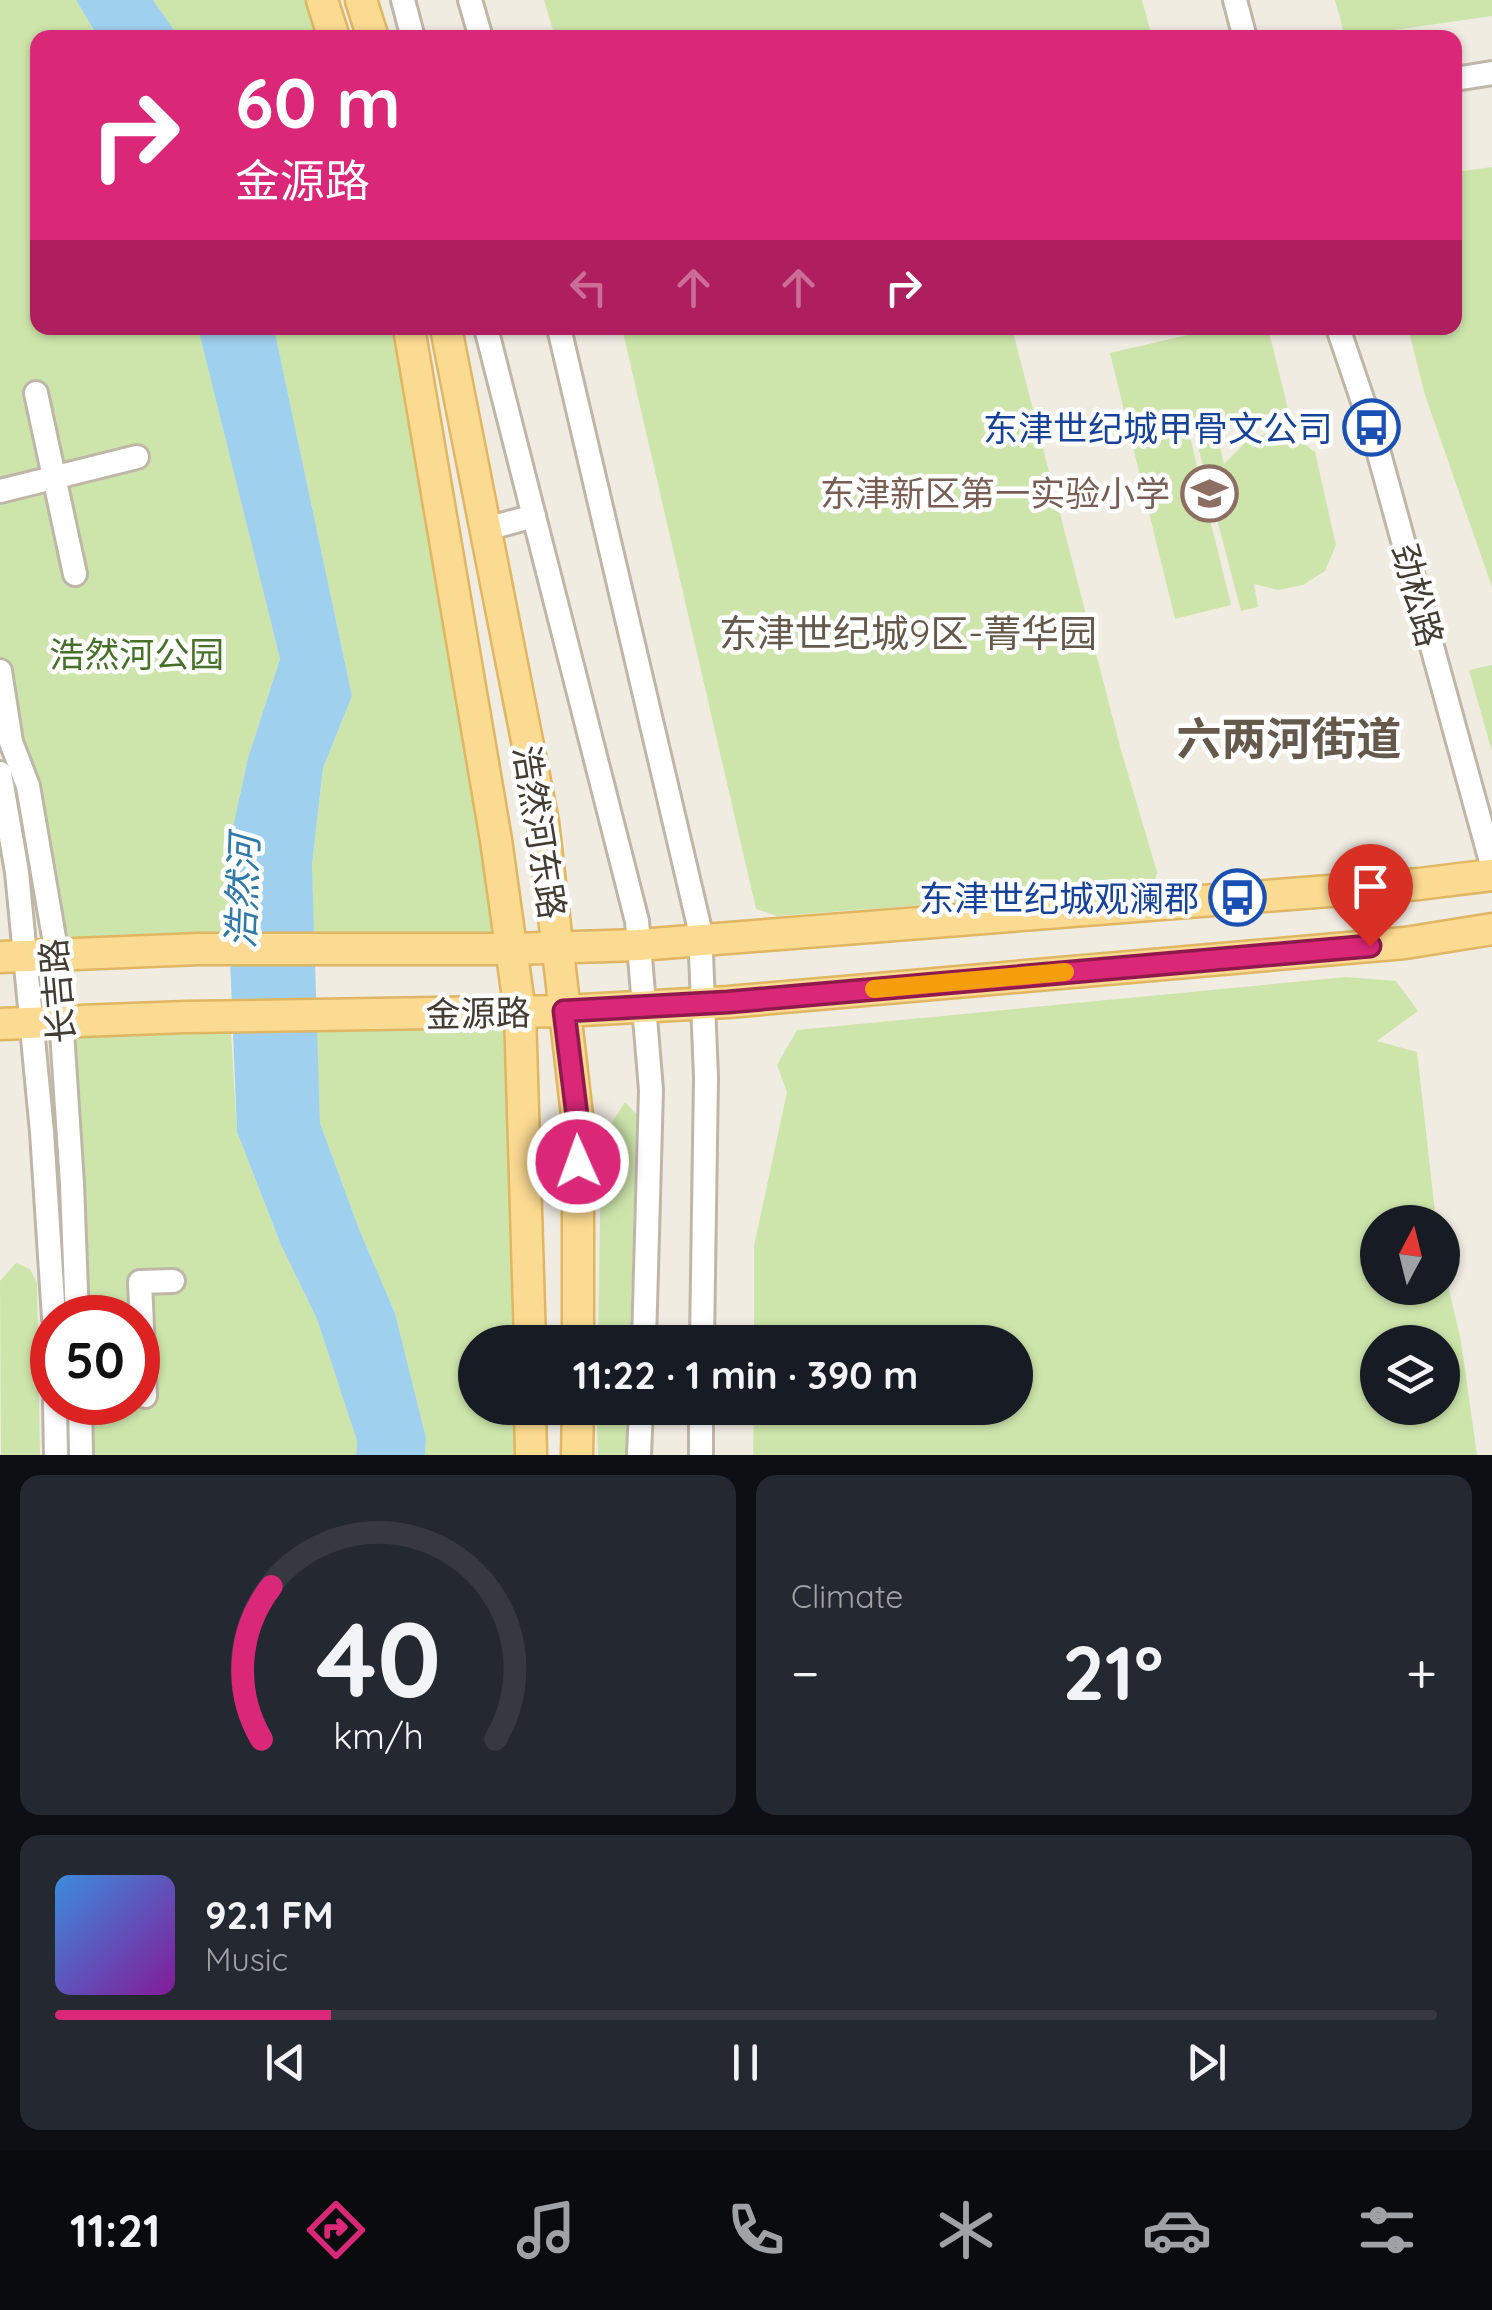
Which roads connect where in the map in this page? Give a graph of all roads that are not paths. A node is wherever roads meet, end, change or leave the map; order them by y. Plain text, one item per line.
1 (322, 0) edge
2 (361, 0) edge
3 (403, 0) edge
4 (470, 0) edge
5 (1235, 0) edge
6 (331, 30) edge
7 (370, 30) edge
8 (410, 30) edge
9 (478, 30) edge
10 (1243, 30) edge
11 (1492, 73) edge
12 (1462, 78) edge
13 (410, 335) edge
14 (447, 335) edge
15 (488, 335) edge
16 (561, 335) edge
17 (1340, 335) edge
18 (36, 394) dead end
19 (137, 458) dead end
20 (54, 478) junction
21 (0, 491) edge
22 (534, 516) junction
23 (486, 529) junction
24 (75, 574) dead end
25 (0, 671) edge
26 (0, 773) edge
27 (1492, 865) edge
28 (1492, 875) edge
29 (1492, 929) edge
30 (700, 941) junction
31 (638, 944) junction
32 (557, 947) junction
33 (512, 949) junction
34 (56, 955) junction
35 (12, 956) edge
36 (703, 1003) junction
37 (644, 1005) junction
38 (564, 1011) junction
39 (520, 1012) junction
40 (46, 1022) junction
41 (0, 1024) edge
42 (173, 1280) dead end
43 (53, 1295) edge
44 (75, 1295) edge
45 (140, 1295) edge
46 (529, 1325) edge
47 (578, 1325) edge
48 (644, 1325) edge
49 (702, 1325) edge
50 (55, 1425) edge
51 (81, 1425) edge
52 (530, 1425) edge
53 (578, 1425) edge
54 (640, 1425) edge
55 (701, 1425) edge
56 (56, 1455) edge
57 (82, 1455) edge
58 (531, 1455) edge
59 (577, 1455) edge
60 (639, 1455) edge
61 (701, 1455) edge

1 - 6 main road
2 - 7 main road
3 - 8 street
4 - 9 street
5 - 10 street
11 - 12 street
13 - 33 main road, 浩然河东路
14 - 23 main road, 浩然河东路
15 - 22 street
16 - 30 street
17 - 27 street, 劲松路
18 - 20 street
19 - 20 street
20 - 21 street
20 - 24 street
22 - 23 street
22 - 31 street
23 - 32 main road, 浩然河东路
25 - 34 street, 长吉路
26 - 35 street, 长吉路
28 - 30 main road, 金源路
29 - 36 main road, 金源路
30 - 31 main road, 金源路
30 - 36 street
31 - 32 main road, 金源路
31 - 37 street
32 - 33 main road, 金源路
32 - 38 main road, 浩然河东路
33 - 34 main road, 金源路
33 - 39 main road, 浩然河东路
34 - 35 main road, 金源路
34 - 40 street, 长吉路
35 - 40 street, 长吉路
36 - 37 main road, 金源路
36 - 49 street
37 - 38 main road, 金源路
37 - 48 street
38 - 39 main road, 金源路
38 - 47 main road, 浩然河东路
39 - 40 main road, 金源路
39 - 46 main road, 浩然河东路
40 - 41 main road, 金源路
40 - 43 street, 长吉路
40 - 44 street, 长吉路
42 - 45 street
50 - 56 street
51 - 57 street
52 - 58 main road
53 - 59 main road
54 - 60 street
55 - 61 street

